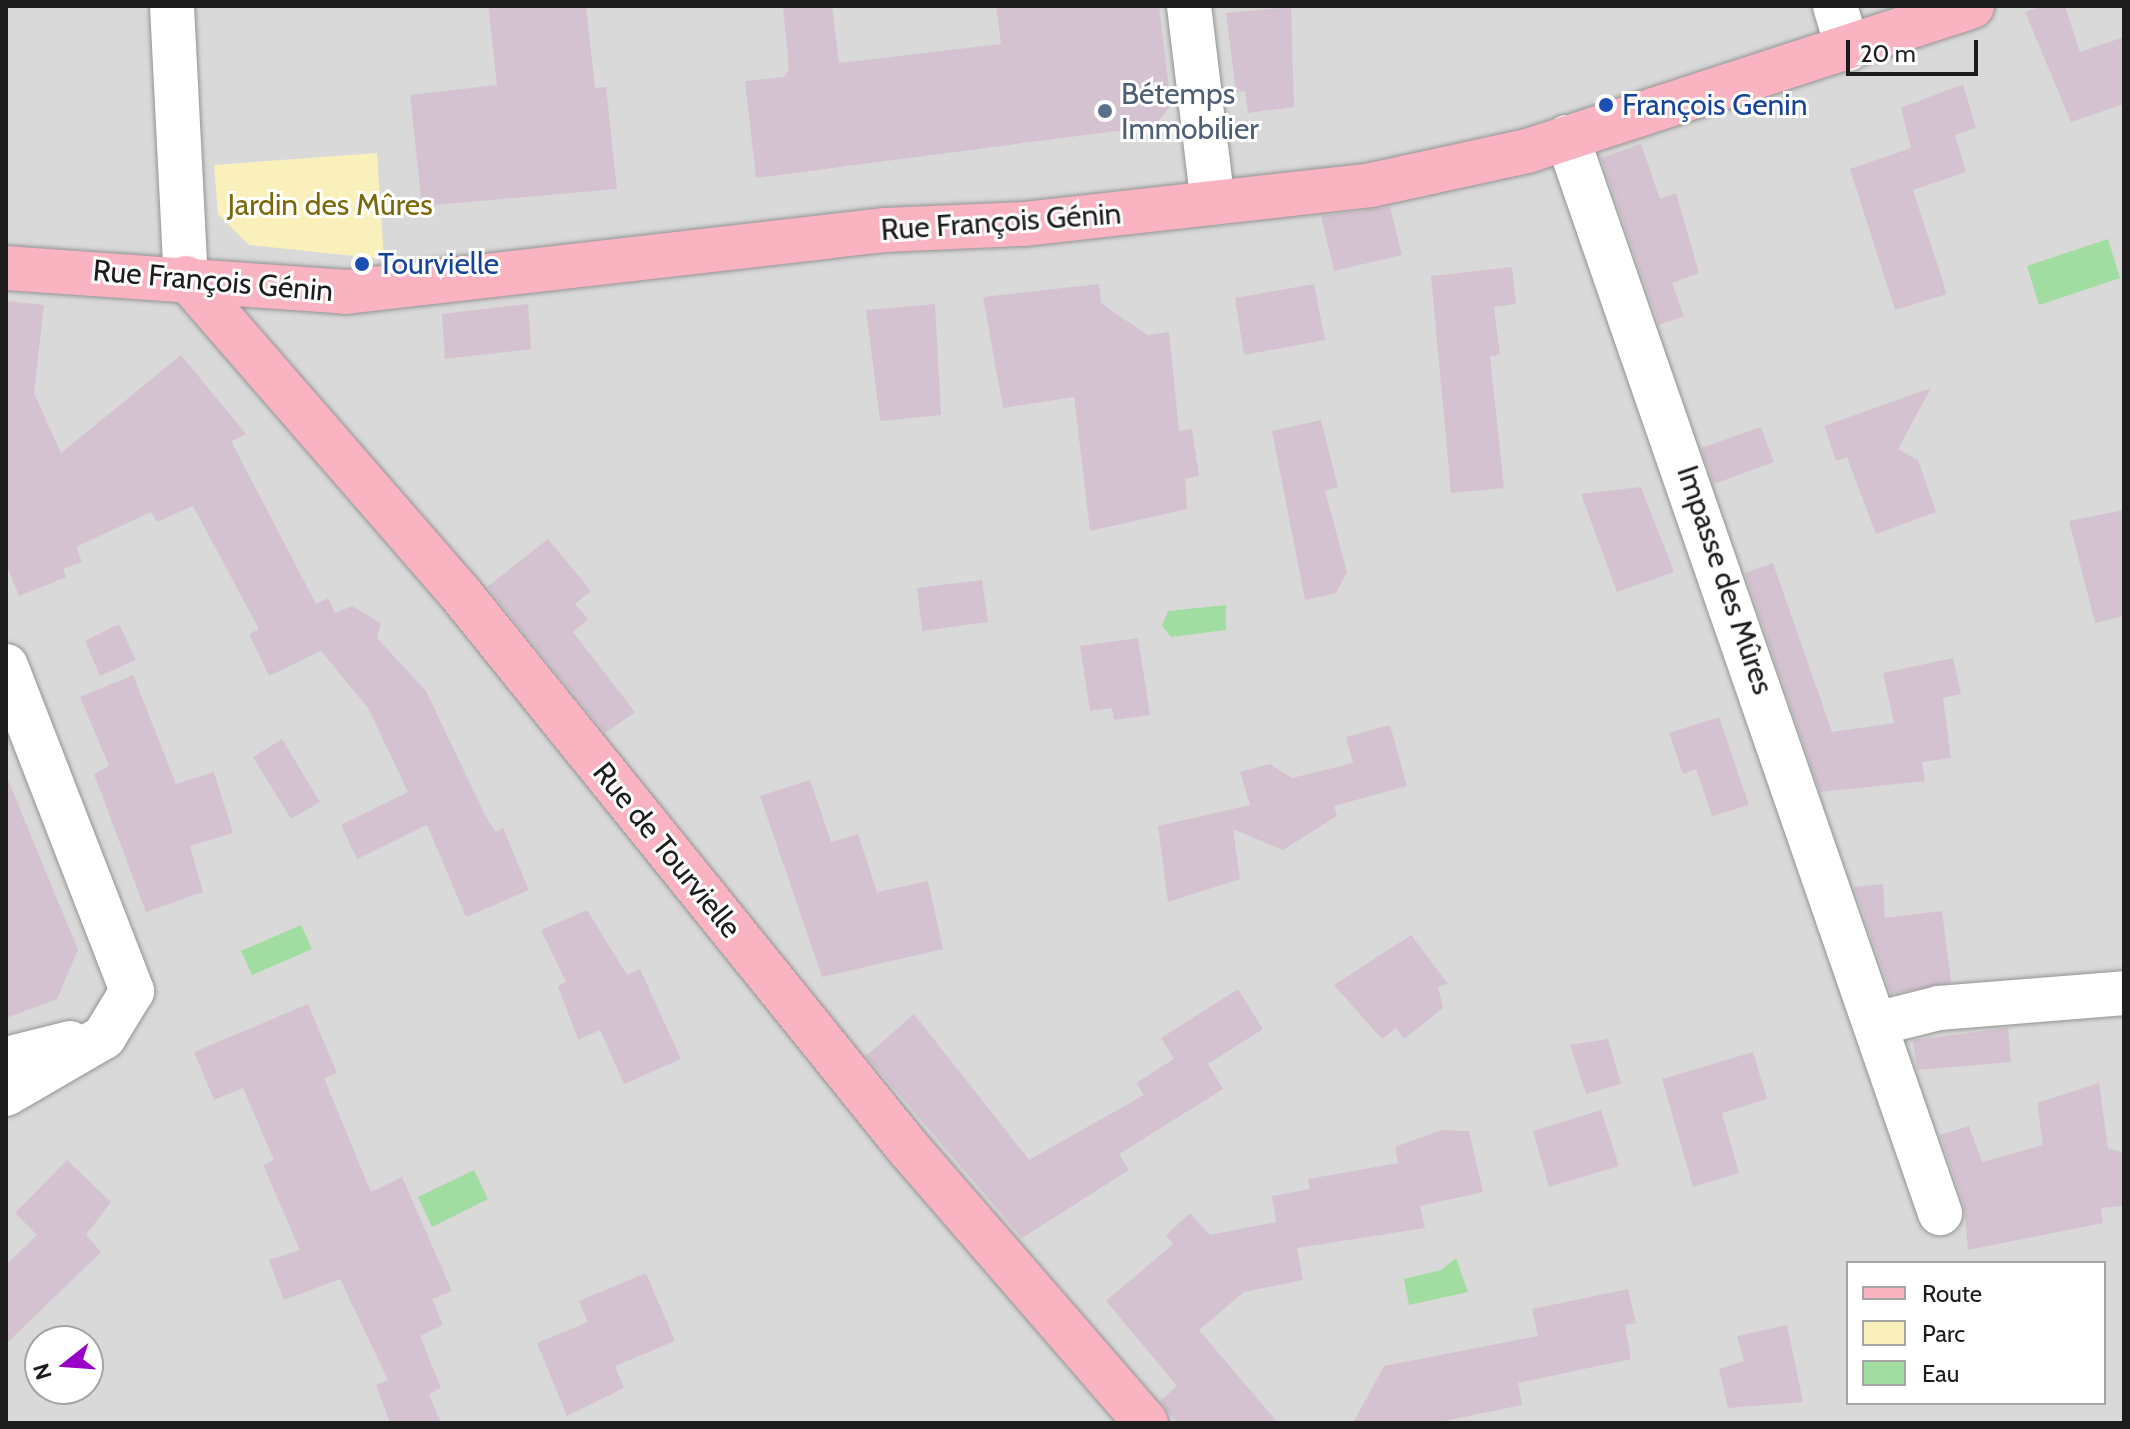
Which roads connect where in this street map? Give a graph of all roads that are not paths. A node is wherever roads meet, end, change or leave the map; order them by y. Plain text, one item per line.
1 (172, 6) edge
2 (1189, 6) edge
3 (1835, 6) edge
4 (1972, 6) edge
5 (1848, 49) junction
6 (1567, 137) junction
7 (1213, 203) junction
8 (6, 268) edge
9 (186, 278) junction
10 (6, 666) edge
11 (2124, 993) edge
12 (1879, 1023) junction
13 (104, 1037) junction
14 (6, 1059) edge
15 (6, 1094) edge
16 (1940, 1213) dead end
17 (1146, 1423) edge

1 - 9 street
2 - 7 street
3 - 5 street
4 - 5 main road, Rue François Génin
5 - 6 main road, Rue François Génin
6 - 7 main road, Rue François Génin
6 - 12 street, Impasse des Mûres
7 - 9 main road, Rue François Génin
8 - 9 main road, Rue François Génin
9 - 17 main road, Rue de Tourvielle
10 - 13 street
11 - 12 street
12 - 16 street, Impasse des Mûres
13 - 14 street
13 - 15 street

